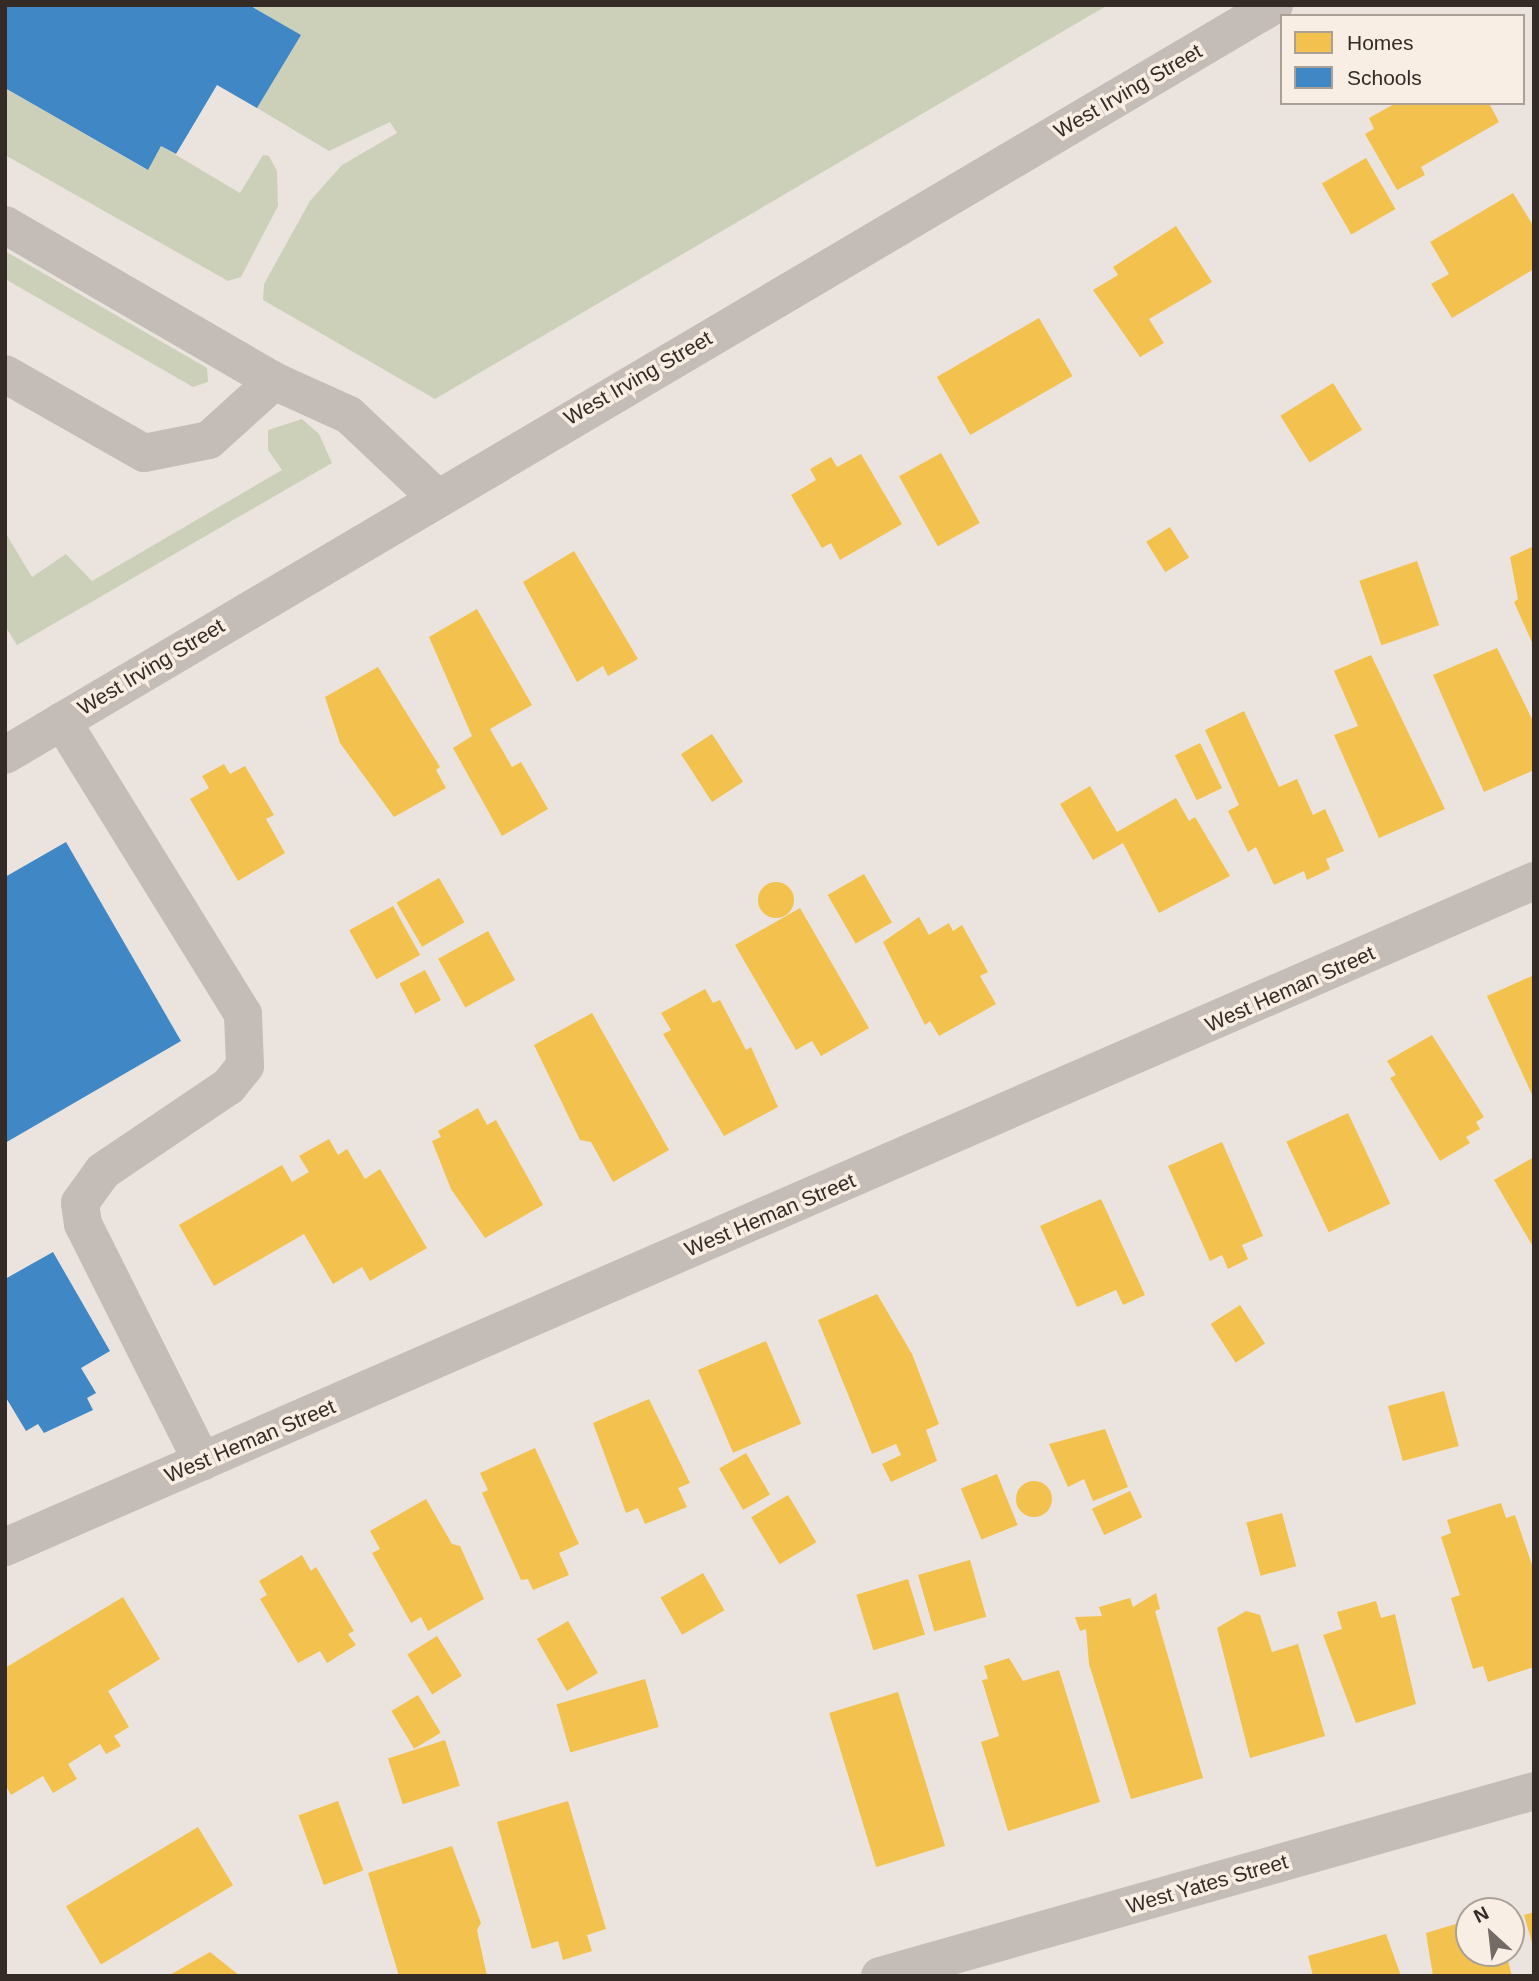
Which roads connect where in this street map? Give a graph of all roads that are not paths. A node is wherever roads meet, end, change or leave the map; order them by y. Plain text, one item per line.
1 (1274, 5) edge
2 (5, 225) edge
3 (5, 373) edge
4 (274, 381) junction
5 (436, 497) junction
6 (62, 721) junction
7 (5, 755) edge
8 (1534, 881) edge
9 (202, 1462) junction
10 (5, 1547) edge
11 (1534, 1791) edge
12 (880, 1976) edge

1 - 5 street, West Irving Street
2 - 4 street
3 - 4 street
4 - 5 street
5 - 6 street, West Irving Street
6 - 7 street, West Irving Street
6 - 9 street
8 - 9 street, West Heman Street
9 - 10 street, West Heman Street
11 - 12 street, West Yates Street

